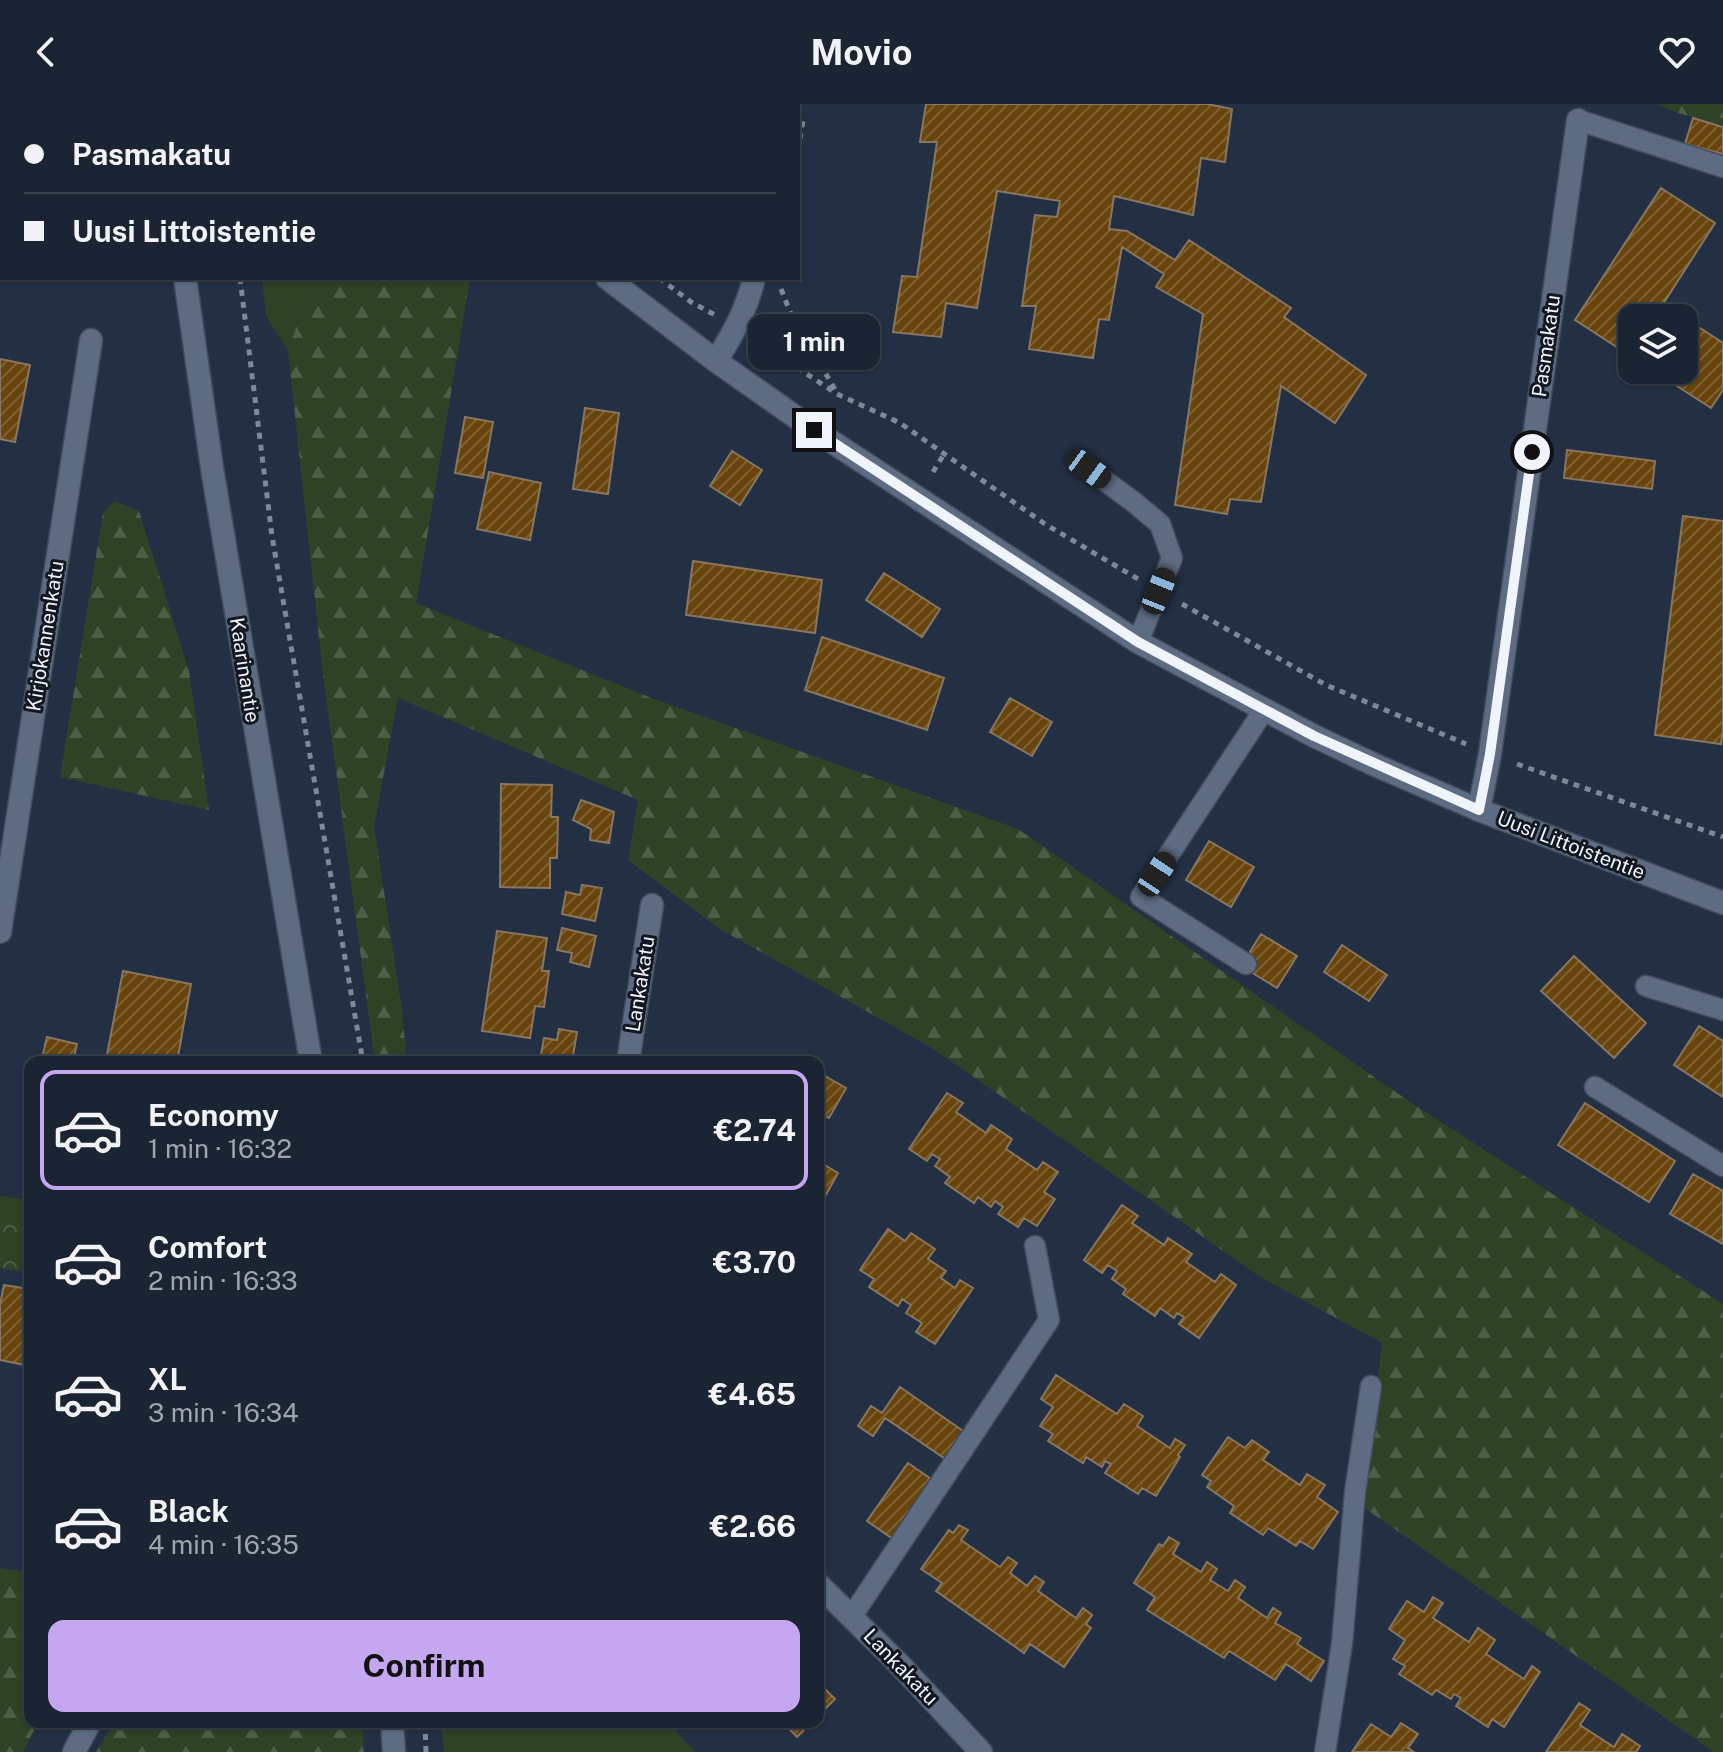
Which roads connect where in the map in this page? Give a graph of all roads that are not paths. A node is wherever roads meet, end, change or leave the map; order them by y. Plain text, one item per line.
1 (1578, 120) joint
2 (1723, 167) edge
3 (185, 280) edge
4 (610, 280) edge
5 (754, 280) edge
6 (91, 340) dead end
7 (716, 361) junction
8 (1089, 469) dead end
9 (1138, 642) junction
10 (1264, 710) junction
11 (1479, 810) junction
12 (1723, 903) edge
13 (652, 905) dead end
14 (0, 932) edge
15 (1246, 964) dead end
16 (1646, 986) dead end
17 (1723, 1010) edge
18 (310, 1056) edge
19 (629, 1056) edge
20 (1595, 1087) dead end
21 (1723, 1166) edge
22 (1035, 1246) dead end
23 (1371, 1386) dead end
24 (824, 1590) edge
25 (852, 1616) junction
26 (87, 1728) edge
27 (392, 1728) edge
28 (74, 1752) edge
29 (394, 1752) edge
30 (981, 1752) edge
31 (1325, 1752) edge

1 - 2 lane
1 - 11 street, Pasmakatu
3 - 18 street, Kaarinantie
4 - 7 street, Uusi Littoistentie
5 - 7 street
6 - 14 street, Kirjokannenkatu
7 - 9 street, Uusi Littoistentie
8 - 9 lane
9 - 10 street, Uusi Littoistentie
10 - 11 street, Uusi Littoistentie
10 - 15 lane
11 - 12 street, Uusi Littoistentie
13 - 19 street, Lankakatu
16 - 17 lane
20 - 21 lane
22 - 25 lane
23 - 31 lane
24 - 25 street, Lankakatu
25 - 30 street, Lankakatu
26 - 28 street
27 - 29 street

